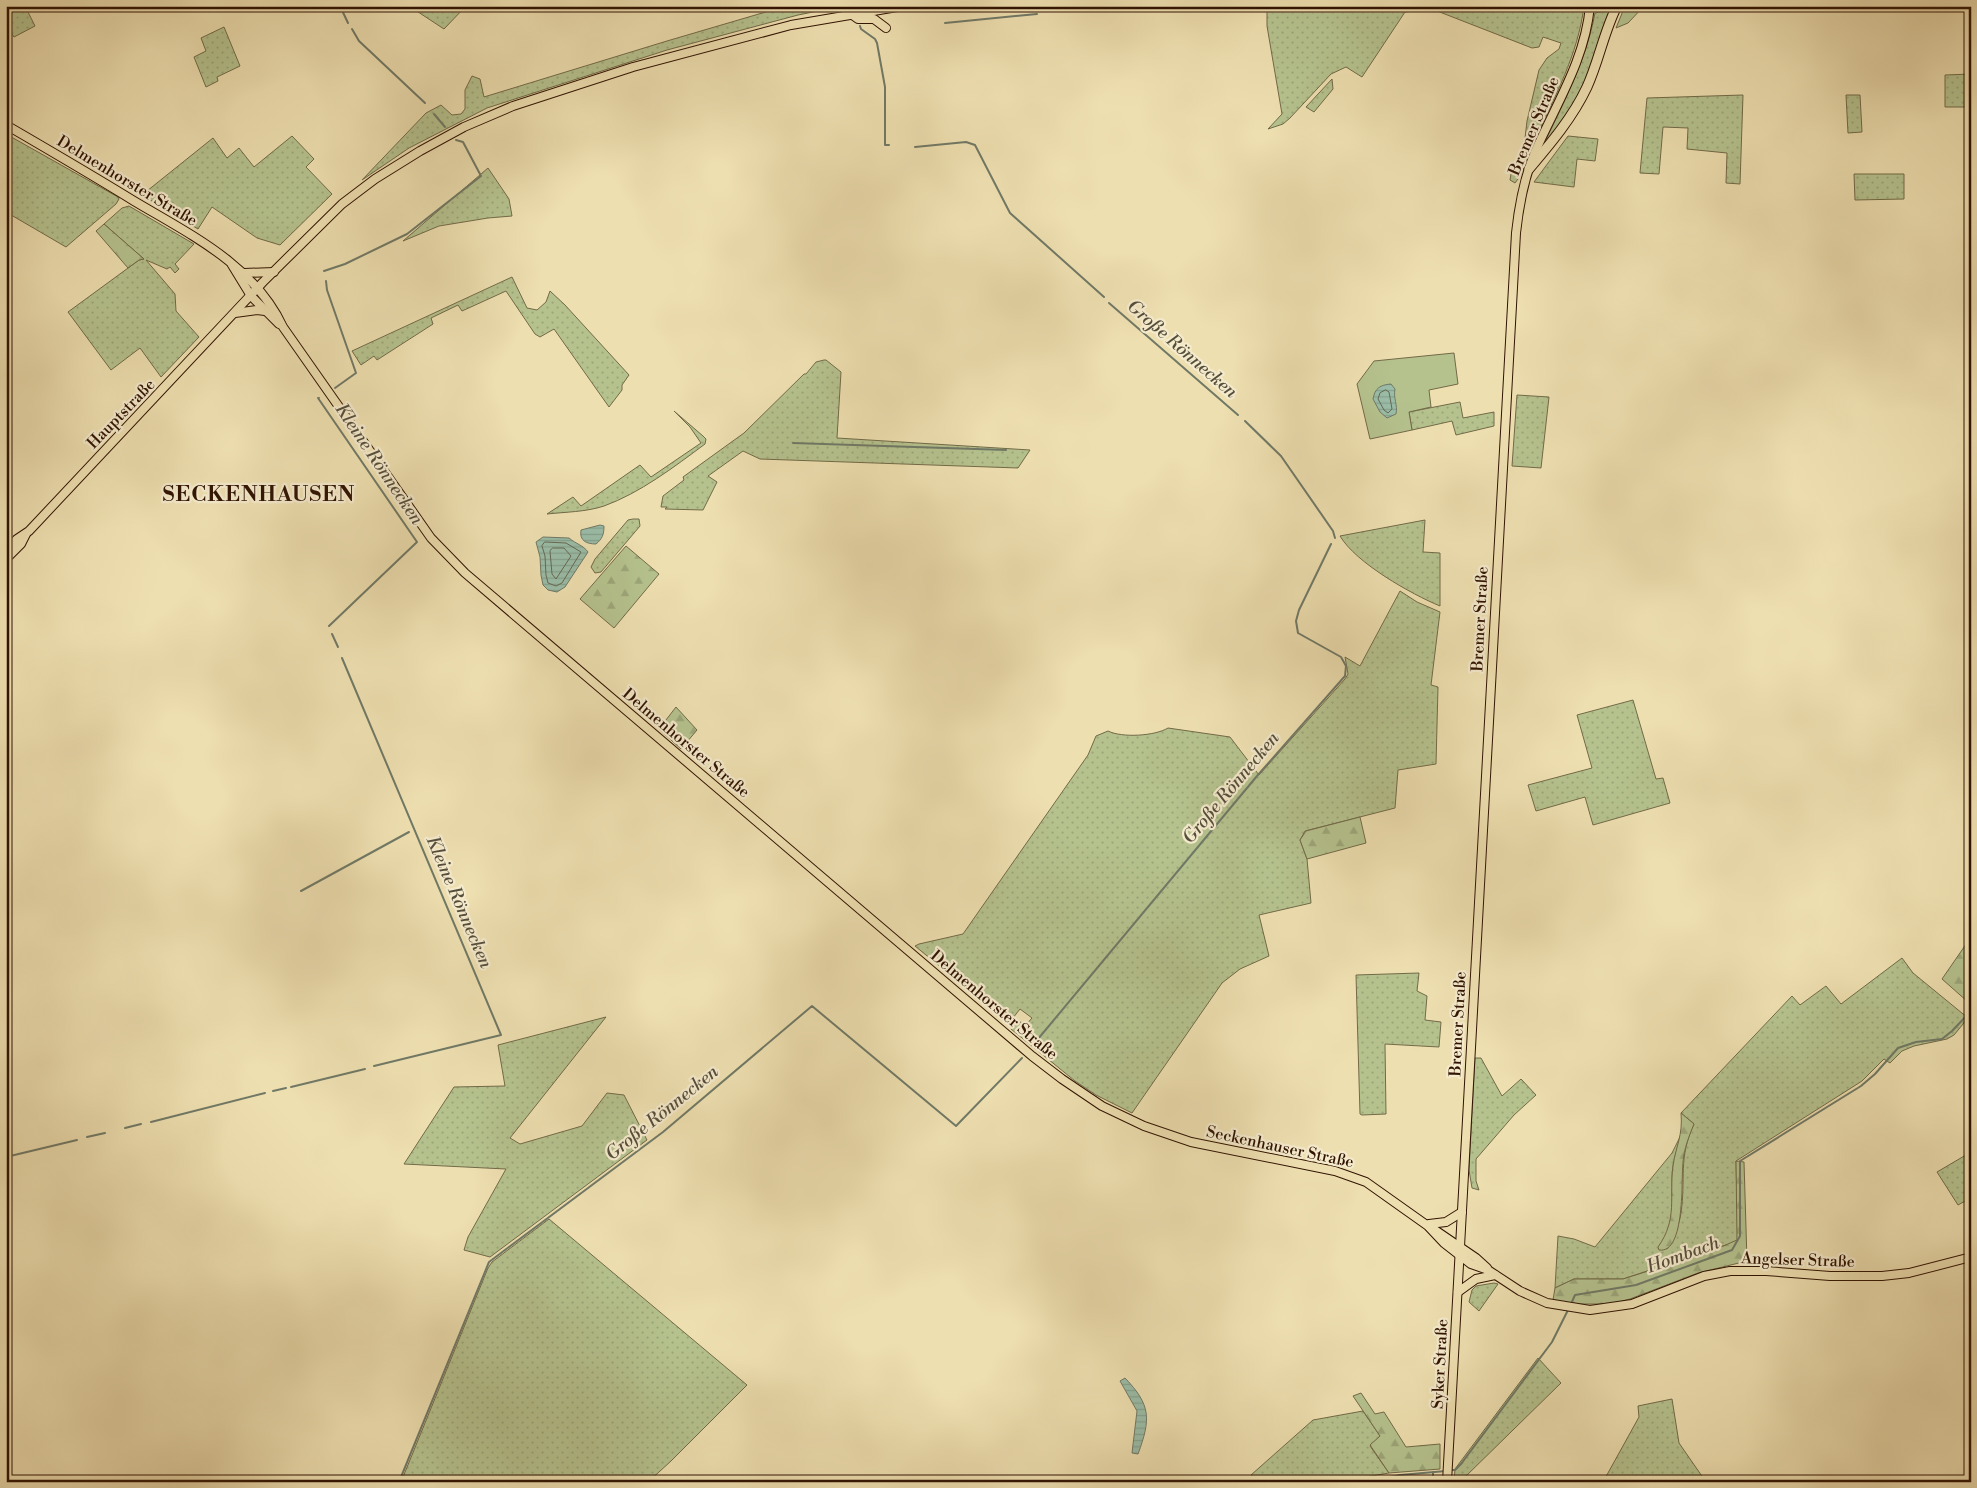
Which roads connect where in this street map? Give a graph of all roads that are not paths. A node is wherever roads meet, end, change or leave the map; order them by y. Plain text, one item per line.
1 (903, 6) edge
2 (1590, 6) edge
3 (1617, 6) edge
4 (851, 14) junction
5 (886, 28) dead end
6 (6, 125) edge
7 (1529, 169) junction
8 (232, 264) junction
9 (274, 272) junction
10 (244, 273) junction
11 (258, 288) junction
12 (250, 296) junction
13 (266, 311) junction
14 (235, 313) junction
15 (282, 327) junction
16 (26, 534) junction
17 (6, 551) edge
18 (6, 559) edge
19 (1144, 1126) joint
20 (1462, 1212) junction
21 (1426, 1225) junction
22 (1460, 1251) junction
23 (1971, 1257) edge
24 (1495, 1275) junction
25 (1458, 1292) junction
26 (1447, 1481) edge

1 - 4 main road, Hauptstraße
2 - 7 main road, Bremer Straße
3 - 7 highway
4 - 5 main road
4 - 9 main road, Hauptstraße
6 - 8 main road, Delmenhorster Straße
7 - 20 main road, Bremer Straße
8 - 10 main road, Delmenhorster Straße
8 - 12 main road, Delmenhorster Straße
9 - 10 main road
9 - 11 main road, Hauptstraße
10 - 11 main road, Delmenhorster Straße
11 - 12 main road, Hauptstraße
11 - 15 main road, Delmenhorster Straße
12 - 13 main road, Delmenhorster Straße
12 - 14 main road, Hauptstraße
13 - 14 main road
13 - 15 main road, Delmenhorster Straße
14 - 16 main road, Hauptstraße
15 - 19 main road, Delmenhorster Straße
16 - 17 main road, Hauptstraße
16 - 18 main road, Hauptstraße
19 - 21 main road, Seckenhauser Straße
20 - 21 main road
20 - 22 main road, Bremer Straße
21 - 22 main road, Seckenhauser Straße
22 - 24 main road, Angelser Straße
22 - 25 main road, Syker Straße
23 - 24 main road, Angelser Straße
24 - 25 main road
25 - 26 main road, Syker Straße

